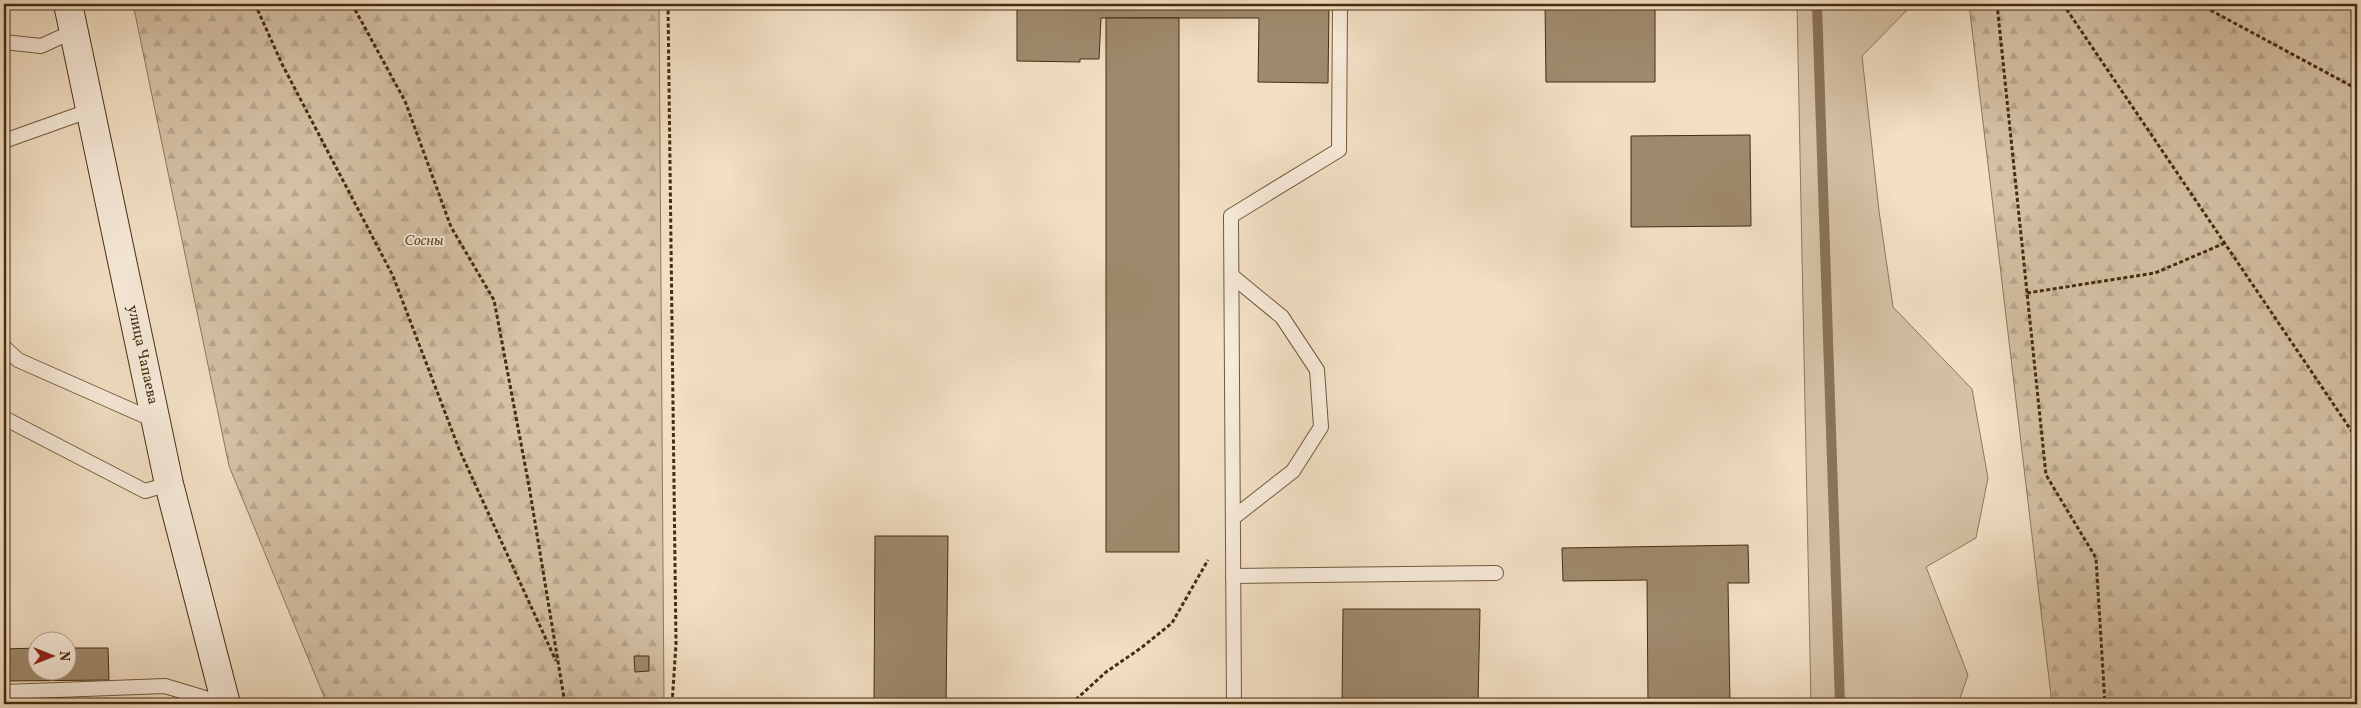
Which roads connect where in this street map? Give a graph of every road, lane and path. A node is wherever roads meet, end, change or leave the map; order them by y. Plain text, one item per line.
1 (68, 4) edge
2 (255, 4) edge
3 (352, 4) edge
4 (668, 4) edge
5 (1340, 4) edge
6 (1997, 4) edge
7 (2063, 4) edge
8 (2199, 4) edge
9 (74, 31) junction
10 (4, 42) edge
11 (2357, 89) edge
12 (91, 110) junction
13 (4, 141) edge
14 (2225, 243) junction
15 (1232, 276) junction
16 (2027, 293) junction
17 (4, 347) edge
18 (4, 418) edge
19 (156, 421) junction
20 (2357, 439) edge
21 (169, 484) junction
22 (1233, 518) junction
23 (1209, 558) dead end
24 (1496, 573) dead end
25 (1233, 576) junction
26 (558, 666) junction
27 (4, 692) edge
28 (226, 704) edge
29 (565, 704) edge
30 (672, 704) edge
31 (1071, 704) edge
32 (1234, 704) edge
33 (2105, 704) edge

1 - 9 street, улица Чапаева
2 - 26 path
3 - 26 path
4 - 30 path
5 - 15 lane
6 - 16 path
7 - 14 path
8 - 11 path
9 - 10 lane
9 - 12 street, улица Чапаева
12 - 13 lane
12 - 19 street, улица Чапаева
14 - 16 path
14 - 20 path
15 - 22 lane
15 - 22 lane
16 - 33 path
17 - 19 lane
18 - 21 lane
19 - 21 street, улица Чапаева
21 - 28 street, улица Чапаева
22 - 25 lane
23 - 31 path
24 - 25 lane
25 - 32 lane
26 - 29 path
27 - 28 lane

